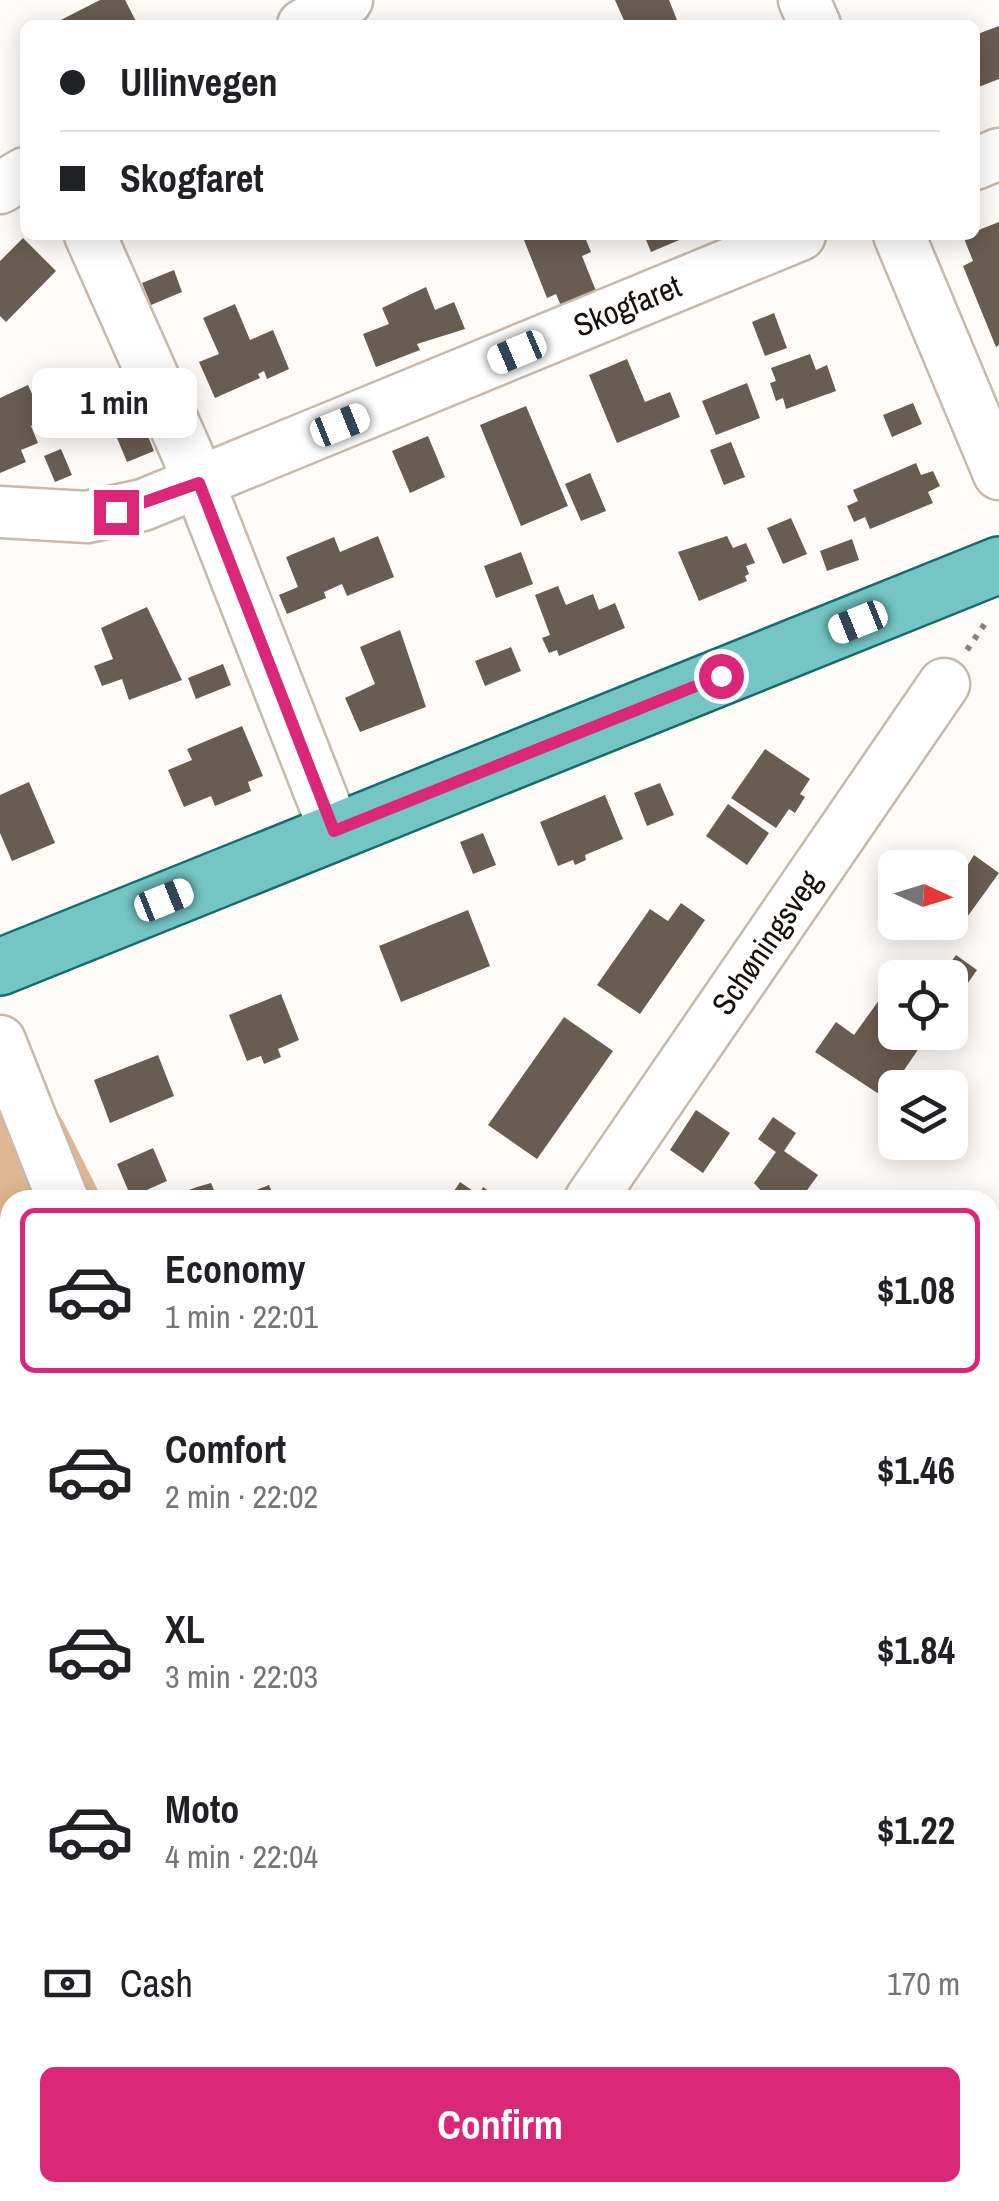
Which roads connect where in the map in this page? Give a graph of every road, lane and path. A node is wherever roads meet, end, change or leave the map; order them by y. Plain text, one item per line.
1 (347, 0) edge
2 (311, 20) edge
3 (92, 240) edge
4 (788, 240) edge
5 (901, 240) edge
6 (999, 474) edge
7 (199, 483) junction
8 (0, 512) edge
9 (998, 586) edge
10 (944, 684) joint
11 (334, 831) junction
12 (0, 967) edge
13 (0, 1041) edge
14 (59, 1190) edge
15 (597, 1190) edge

1 - 2 street
3 - 7 street
4 - 7 street, Skogfaret
5 - 6 street
7 - 8 street, Skogfaret
7 - 11 street
9 - 10 path
9 - 11 main road
10 - 15 street, Schøningsveg
11 - 12 main road
13 - 14 street

